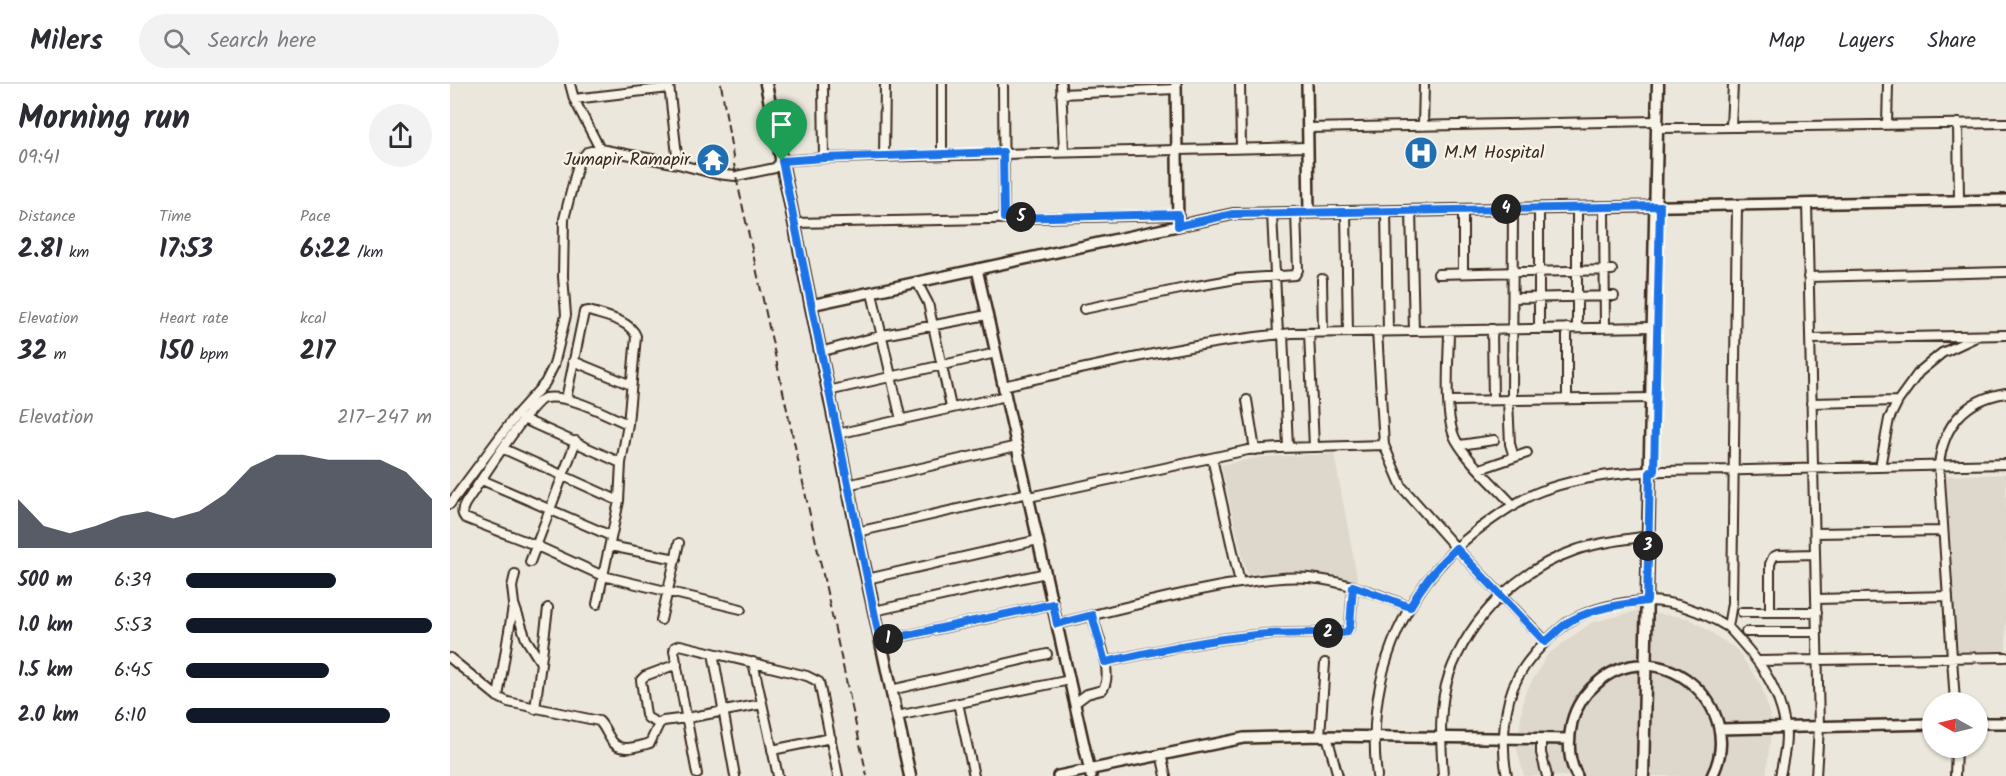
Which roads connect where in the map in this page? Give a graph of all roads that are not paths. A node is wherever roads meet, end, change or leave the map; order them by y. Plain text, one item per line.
1 (570, 84) edge
2 (766, 84) edge
3 (823, 84) edge
4 (885, 84) edge
5 (942, 84) edge
6 (1002, 84) edge
7 (1061, 84) edge
8 (1240, 84) edge
9 (1307, 84) edge
10 (1424, 84) edge
11 (1658, 84) edge
12 (1663, 84) edge
13 (1732, 84) edge
14 (1888, 84) edge
15 (669, 86) edge
16 (1176, 87) edge
17 (1061, 94) junction
18 (574, 99) junction
19 (1958, 123) junction
20 (2006, 123) edge
21 (1659, 124) junction
22 (1887, 124) junction
23 (1423, 126) junction
24 (1731, 127) junction
25 (1308, 128) junction
26 (1308, 147) junction
27 (1241, 148) junction
28 (600, 149) junction
29 (1177, 149) junction
30 (1064, 151) junction
31 (1003, 152) junction
32 (942, 155) junction
33 (884, 156) junction
34 (824, 158) junction
35 (782, 161) junction
36 (678, 164) junction
37 (1959, 200) junction
38 (2006, 200) edge
39 (1807, 203) junction
40 (1737, 205) junction
41 (1658, 206) junction
42 (1604, 207) junction
43 (1539, 208) junction
44 (1577, 208) junction
45 (1513, 209) junction
46 (1463, 210) junction
47 (1386, 211) junction
48 (1410, 211) junction
49 (1346, 212) junction
50 (1296, 213) junction
51 (1309, 213) junction
52 (1178, 214) junction
53 (1272, 214) junction
54 (1004, 218) junction
55 (795, 223) junction
56 (1178, 226) junction
57 (977, 269) junction
58 (1608, 270) junction
59 (1577, 271) junction
60 (1513, 272) junction
61 (1539, 272) junction
62 (2006, 272) edge
63 (1463, 273) junction
64 (1438, 274) dead end
65 (1275, 276) junction
66 (1808, 277) junction
67 (1322, 279) dead end
68 (917, 282) junction
69 (872, 293) junction
70 (1577, 297) junction
71 (1604, 297) junction
72 (1614, 297) dead end
73 (1512, 298) junction
74 (1539, 298) junction
75 (810, 305) junction
76 (1084, 309) dead end
77 (987, 315) junction
78 (933, 326) junction
79 (1653, 327) junction
80 (1567, 328) junction
81 (1577, 328) junction
82 (1605, 328) junction
83 (1492, 329) junction
84 (1512, 329) junction
85 (1539, 329) junction
86 (1449, 330) junction
87 (1377, 331) junction
88 (1388, 331) junction
89 (1414, 331) junction
90 (1323, 332) junction
91 (1348, 332) junction
92 (1309, 333) junction
93 (1281, 334) junction
94 (883, 335) junction
95 (2006, 335) edge
96 (1978, 336) junction
97 (1810, 339) junction
98 (820, 352) junction
99 (996, 353) junction
100 (573, 361) junction
101 (941, 365) junction
102 (891, 375) junction
103 (631, 385) junction
104 (1004, 386) junction
105 (828, 391) junction
106 (2006, 393) edge
107 (1006, 396) junction
108 (1651, 398) junction
109 (566, 399) junction
110 (1567, 399) junction
111 (1247, 400) dead end
112 (1493, 400) junction
113 (1510, 400) junction
114 (1449, 401) junction
115 (1898, 401) junction
116 (1811, 403) junction
117 (951, 407) junction
118 (520, 417) junction
119 (901, 420) junction
120 (628, 424) junction
121 (837, 434) junction
122 (1494, 440) dead end
123 (576, 441) junction
124 (1384, 445) junction
125 (1460, 445) junction
126 (1017, 446) junction
127 (1288, 447) junction
128 (1314, 447) junction
129 (504, 449) junction
130 (1255, 450) junction
131 (1527, 453) dead end
132 (1212, 458) junction
133 (1514, 458) junction
134 (621, 463) junction
135 (2006, 464) edge
136 (1938, 465) junction
137 (1880, 467) junction
138 (1813, 468) junction
139 (1480, 469) junction
140 (1733, 470) junction
141 (1652, 472) junction
142 (562, 476) junction
143 (482, 480) junction
144 (847, 485) junction
145 (1028, 495) junction
146 (451, 501) edge
147 (619, 501) junction
148 (1514, 506) junction
149 (549, 510) junction
150 (1943, 531) junction
151 (857, 532) junction
152 (1815, 533) junction
153 (611, 536) junction
154 (1648, 536) junction
155 (1038, 540) junction
156 (679, 543) dead end
157 (535, 545) junction
158 (610, 546) junction
159 (1456, 548) junction
160 (1815, 554) junction
161 (676, 559) junction
162 (530, 562) dead end
163 (1046, 573) junction
164 (515, 574) dead end
165 (603, 576) junction
166 (867, 579) junction
167 (1240, 583) junction
168 (1353, 586) junction
169 (668, 593) junction
170 (1501, 595) junction
171 (1948, 596) junction
172 (1816, 599) junction
173 (1649, 601) junction
174 (514, 603) junction
175 (597, 604) dead end
176 (1053, 604) junction
177 (1410, 607) junction
178 (548, 608) dead end
179 (741, 609) dead end
180 (874, 611) junction
181 (1742, 612) dead end
182 (1770, 612) junction
183 (1817, 612) junction
184 (1092, 615) junction
185 (662, 620) dead end
186 (1057, 624) junction
187 (1728, 627) junction
188 (1746, 632) dead end
189 (1817, 632) junction
190 (880, 641) junction
191 (1545, 642) junction
192 (713, 653) junction
193 (1047, 654) dead end
194 (2006, 657) edge
195 (450, 658) edge
196 (1952, 658) junction
197 (1818, 660) junction
198 (1759, 661) junction
199 (1105, 662) junction
200 (541, 663) junction
201 (753, 663) junction
202 (1325, 663) dead end
203 (677, 664) junction
204 (1648, 666) junction
205 (1070, 680) junction
206 (891, 690) junction
207 (1954, 692) edge
208 (498, 697) junction
209 (958, 703) junction
210 (1075, 703) junction
211 (762, 704) junction
212 (535, 709) junction
213 (723, 711) junction
214 (897, 716) junction
215 (687, 718) junction
216 (1988, 723) edge
217 (2006, 723) edge
218 (659, 724) junction
219 (1922, 724) edge
220 (1786, 727) junction
221 (1820, 727) junction
222 (1719, 729) junction
223 (1324, 736) junction
224 (1374, 737) junction
225 (831, 738) junction
226 (1441, 738) junction
227 (1503, 739) junction
228 (1541, 739) junction
229 (1569, 739) junction
230 (772, 750) junction
231 (1161, 754) junction
232 (1956, 758) edge
233 (1091, 772) edge
234 (697, 774) dead end
235 (735, 776) edge
236 (778, 776) edge
237 (838, 776) edge
238 (910, 776) edge
239 (974, 776) edge
240 (1058, 776) edge
241 (1166, 776) edge
242 (1338, 776) edge
243 (1377, 776) edge
244 (1443, 776) edge
245 (1507, 776) edge
246 (1547, 776) edge
247 (1577, 776) edge
248 (1643, 776) edge
249 (1648, 776) edge
250 (1712, 776) edge
251 (1780, 776) edge
252 (1816, 776) edge
253 (1955, 776) edge

1 - 18 street
2 - 35 main road
3 - 34 street
4 - 33 street
5 - 32 street
6 - 31 street
7 - 17 street
8 - 27 street
9 - 25 street
10 - 23 street
11 - 21 main road
12 - 21 main road
13 - 24 street
14 - 22 street
15 - 18 street
15 - 36 street
16 - 17 street
16 - 29 street
17 - 30 street
18 - 28 street
19 - 20 street
19 - 22 street
19 - 37 street
21 - 23 street
21 - 24 street
21 - 41 main road
22 - 24 street
23 - 25 street
25 - 26 street
26 - 27 street
26 - 51 street
27 - 29 street
28 - 36 street
28 - 118 street
29 - 30 street
29 - 52 street
30 - 31 street
31 - 32 street
31 - 54 street
32 - 33 street
33 - 34 street
34 - 35 street
35 - 36 street
35 - 55 main road
37 - 38 street
37 - 39 street
39 - 40 street
39 - 66 street
40 - 41 street
40 - 140 street
41 - 42 street
41 - 79 main road
41 - 141 main road
42 - 44 street
42 - 58 street
43 - 44 street
43 - 45 street
43 - 61 street
44 - 59 street
45 - 46 street
45 - 60 street
46 - 48 street
46 - 63 street
47 - 48 street
47 - 49 street
47 - 88 street
48 - 89 street
49 - 51 street
49 - 91 street
50 - 51 street
50 - 53 street
50 - 65 street
52 - 54 street
52 - 56 street
53 - 56 street
53 - 65 street
54 - 55 street
55 - 75 main road
56 - 57 street
57 - 68 street
57 - 77 street
58 - 59 street
58 - 71 street
59 - 61 street
59 - 70 street
60 - 61 street
60 - 63 street
60 - 73 street
61 - 74 street
62 - 66 street
63 - 64 street
65 - 76 street
65 - 93 street
66 - 97 street
67 - 90 street
68 - 69 street
68 - 78 street
69 - 75 street
69 - 94 street
70 - 71 street
70 - 74 street
70 - 81 street
71 - 72 street
71 - 82 street
73 - 74 street
73 - 84 street
74 - 85 street
75 - 98 main road
77 - 78 street
77 - 99 street
78 - 94 street
78 - 101 street
79 - 82 street
79 - 108 main road
80 - 81 street
80 - 85 street
80 - 110 street
81 - 82 street
83 - 84 street
83 - 86 street
83 - 112 street
84 - 85 street
84 - 113 street
86 - 89 street
86 - 114 street
87 - 88 street
87 - 91 street
87 - 124 street
88 - 89 street
90 - 91 street
90 - 92 street
92 - 93 street
92 - 128 street
93 - 104 street
93 - 127 street
94 - 98 street
94 - 102 street
95 - 96 street
96 - 97 street
96 - 115 street
97 - 116 street
98 - 105 main road
99 - 101 street
99 - 104 street
100 - 103 street
100 - 103 street
100 - 109 street
101 - 102 street
101 - 117 street
102 - 105 street
102 - 119 street
103 - 120 street
104 - 107 street
105 - 121 main road
106 - 136 street
107 - 117 street
107 - 126 street
108 - 110 street
108 - 141 main road
109 - 118 street
109 - 120 street
110 - 113 street
111 - 130 street
112 - 113 street
112 - 114 street
113 - 133 street
114 - 125 street
115 - 116 street
115 - 137 street
116 - 138 street
117 - 119 street
118 - 123 street
118 - 129 street
118 - 146 street
119 - 121 street
120 - 134 street
121 - 144 main road
122 - 125 street
123 - 134 street
123 - 142 street
124 - 128 street
124 - 159 street
125 - 139 street
126 - 144 street
126 - 145 street
127 - 128 street
127 - 130 street
129 - 142 street
129 - 143 street
130 - 132 street
131 - 133 street
132 - 145 street
132 - 167 street
133 - 139 street
134 - 147 street
135 - 136 street
136 - 137 street
136 - 150 street
137 - 138 street
138 - 140 street
138 - 152 street
139 - 148 street
140 - 141 street
140 - 187 street
141 - 148 street
141 - 154 main road
141 - 173 main road
142 - 147 street
142 - 149 street
143 - 149 street
143 - 157 street
144 - 151 main road
145 - 151 street
145 - 155 street
147 - 153 street
148 - 159 street
149 - 153 street
149 - 157 street
150 - 152 street
150 - 171 street
151 - 166 main road
152 - 160 street
153 - 158 street
154 - 170 street
154 - 173 main road
155 - 163 street
155 - 166 street
156 - 161 street
157 - 162 street
157 - 165 street
158 - 161 street
158 - 165 street
159 - 170 street
159 - 177 street
160 - 172 street
160 - 182 street
161 - 169 street
163 - 176 street
163 - 180 street
164 - 174 street
165 - 169 street
165 - 175 street
166 - 180 main road
167 - 168 street
167 - 184 street
168 - 177 street
168 - 199 street
169 - 179 street
169 - 185 street
170 - 191 street
170 - 226 street
171 - 172 street
171 - 196 street
172 - 183 street
173 - 187 street
173 - 191 street
173 - 204 main road
174 - 200 street
174 - 208 street
176 - 186 street
176 - 190 street
177 - 224 street
178 - 200 street
180 - 190 main road
181 - 182 street
182 - 183 street
183 - 189 street
184 - 186 street
184 - 199 street
186 - 205 street
187 - 198 street
188 - 189 street
189 - 197 street
190 - 206 main road
191 - 227 street
192 - 201 street
192 - 203 street
192 - 213 street
193 - 206 street
194 - 196 street
195 - 208 street
196 - 197 street
196 - 207 street
197 - 198 street
197 - 221 street
198 - 220 street
199 - 210 street
200 - 212 street
201 - 211 street
201 - 225 street
202 - 223 street
203 - 215 street
203 - 218 street
204 - 222 street
204 - 229 street
204 - 248 main road
204 - 249 main road
205 - 209 street
205 - 210 street
206 - 214 main road
208 - 212 street
209 - 214 street
209 - 239 street
210 - 233 street
211 - 213 street
211 - 230 street
212 - 218 street
213 - 215 street
213 - 235 street
214 - 238 main road
215 - 218 street
215 - 234 street
216 - 217 street
219 - 221 street
220 - 221 street
220 - 222 street
220 - 251 street
221 - 252 street
222 - 250 street
223 - 224 street
223 - 231 street
223 - 242 street
224 - 226 street
224 - 243 street
225 - 230 street
225 - 237 street
226 - 227 street
226 - 244 street
227 - 228 street
227 - 245 street
228 - 229 street
228 - 246 street
229 - 247 street
230 - 236 street
231 - 233 street
231 - 241 street
232 - 253 street
233 - 240 street

